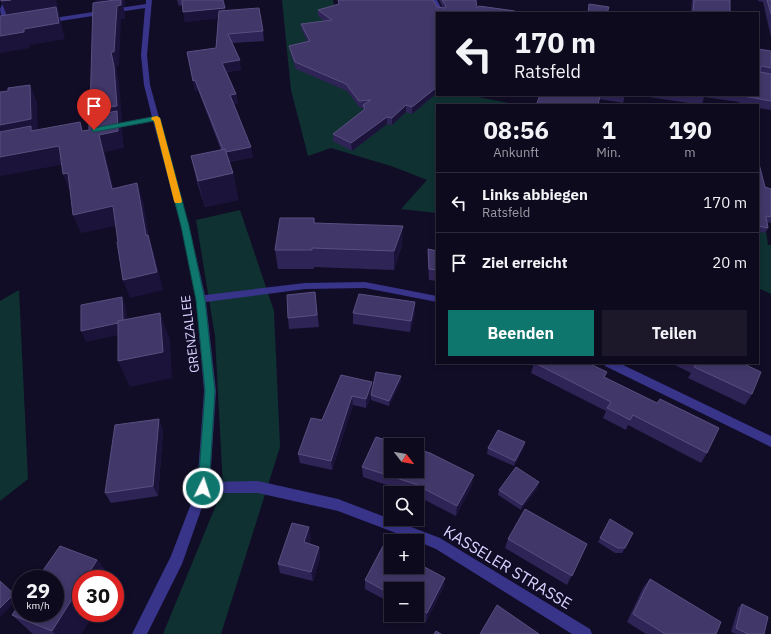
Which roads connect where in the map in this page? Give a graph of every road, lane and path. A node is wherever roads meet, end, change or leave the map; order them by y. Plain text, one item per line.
1 (7, 0) edge
2 (434, 0) edge
3 (148, 3) edge
4 (440, 12) edge
5 (39, 22) edge
6 (6, 28) edge
7 (157, 118) junction
8 (102, 128) edge
9 (436, 299) edge
10 (201, 300) junction
11 (611, 364) edge
12 (771, 442) edge
13 (203, 488) junction
14 (139, 634) edge
15 (585, 634) edge

1 - 6 street
2 - 4 street
3 - 5 street
3 - 7 street, GRENZALLEE
7 - 8 street
7 - 10 street, GRENZALLEE
9 - 10 street
10 - 13 street, GRENZALLEE
11 - 12 street
13 - 14 street, GRENZALLEE
13 - 15 street, KASSELER STRASSE

